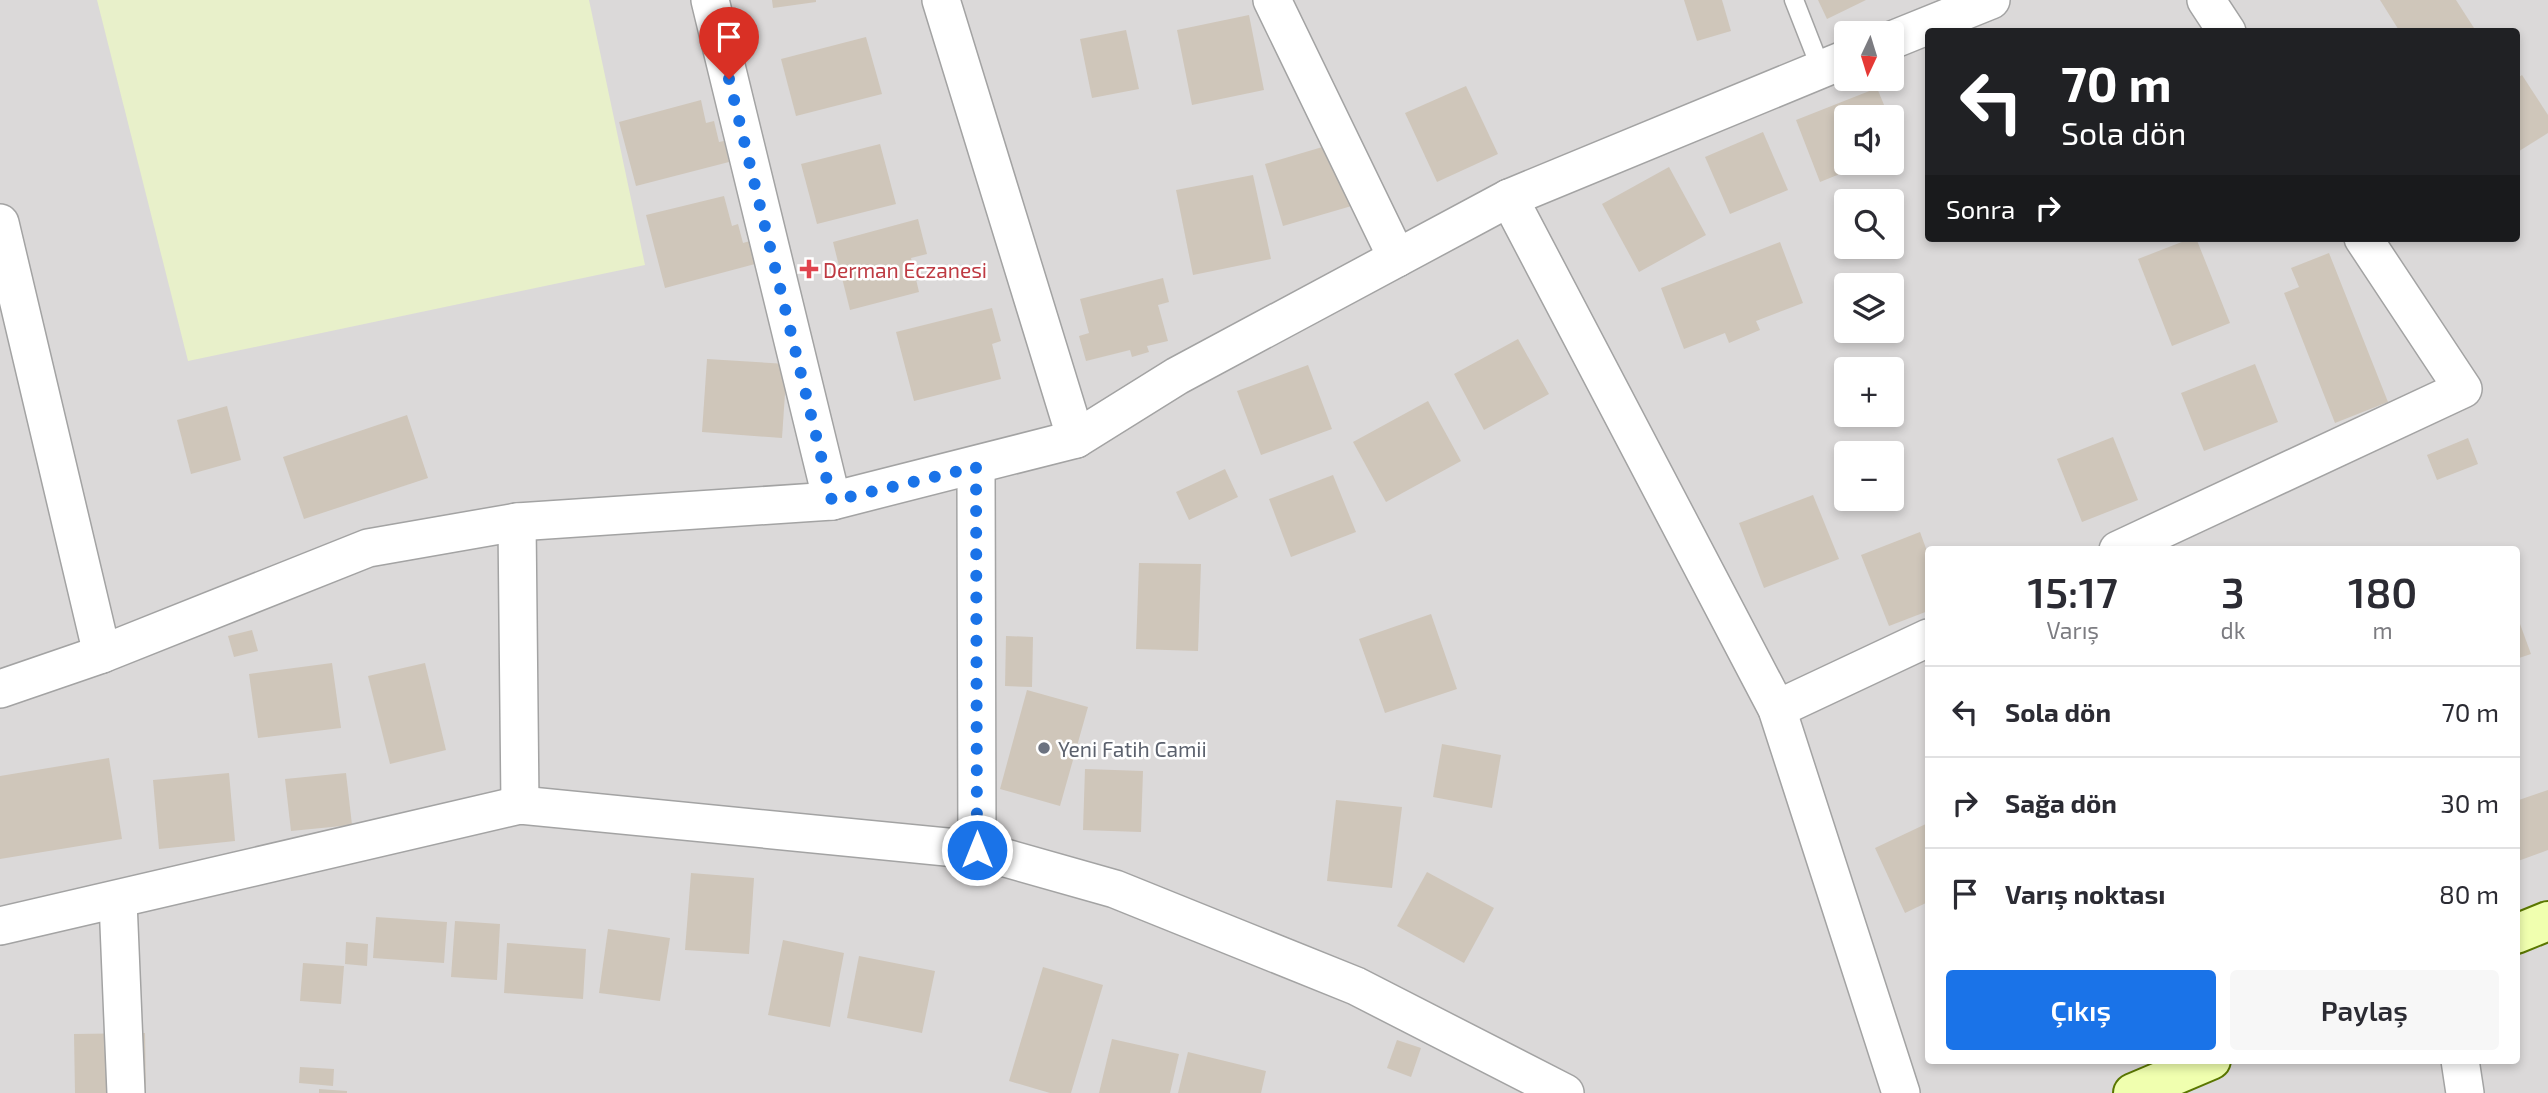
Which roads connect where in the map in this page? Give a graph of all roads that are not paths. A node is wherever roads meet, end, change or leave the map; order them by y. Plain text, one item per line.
1 (710, 0) edge
2 (941, 0) edge
3 (1272, 0) edge
4 (1794, 0) edge
5 (1991, 0) edge
6 (2206, 0) edge
7 (2224, 28) edge
8 (1904, 35) edge
9 (1834, 64) edge
10 (1509, 198) junction
11 (0, 223) edge
12 (2366, 242) edge
13 (1398, 258) junction
14 (1076, 439) junction
15 (976, 467) junction
16 (832, 501) junction
17 (517, 522) junction
18 (2127, 546) edge
19 (1925, 639) edge
20 (102, 654) junction
21 (0, 689) edge
22 (1777, 709) junction
23 (520, 805) junction
24 (977, 850) junction
25 (118, 901) junction
26 (2548, 921) edge
27 (0, 926) edge
28 (2520, 932) edge
29 (2202, 1064) edge
30 (2461, 1064) edge
31 (126, 1093) edge
32 (1565, 1093) edge
33 (1901, 1093) edge
34 (2133, 1093) edge
35 (2465, 1093) edge

1 - 16 street
2 - 14 street
3 - 13 street
4 - 9 lane
5 - 8 street
6 - 7 street
9 - 10 street
10 - 13 street
10 - 22 street
11 - 20 street
12 - 18 street
13 - 14 street
14 - 15 street
15 - 16 street
15 - 24 street
16 - 17 street
17 - 20 street
17 - 23 street
19 - 22 street
20 - 21 street
22 - 33 street
23 - 24 street
23 - 25 street
24 - 32 street
25 - 27 street
25 - 31 street
26 - 28 street
29 - 34 street
30 - 35 street

